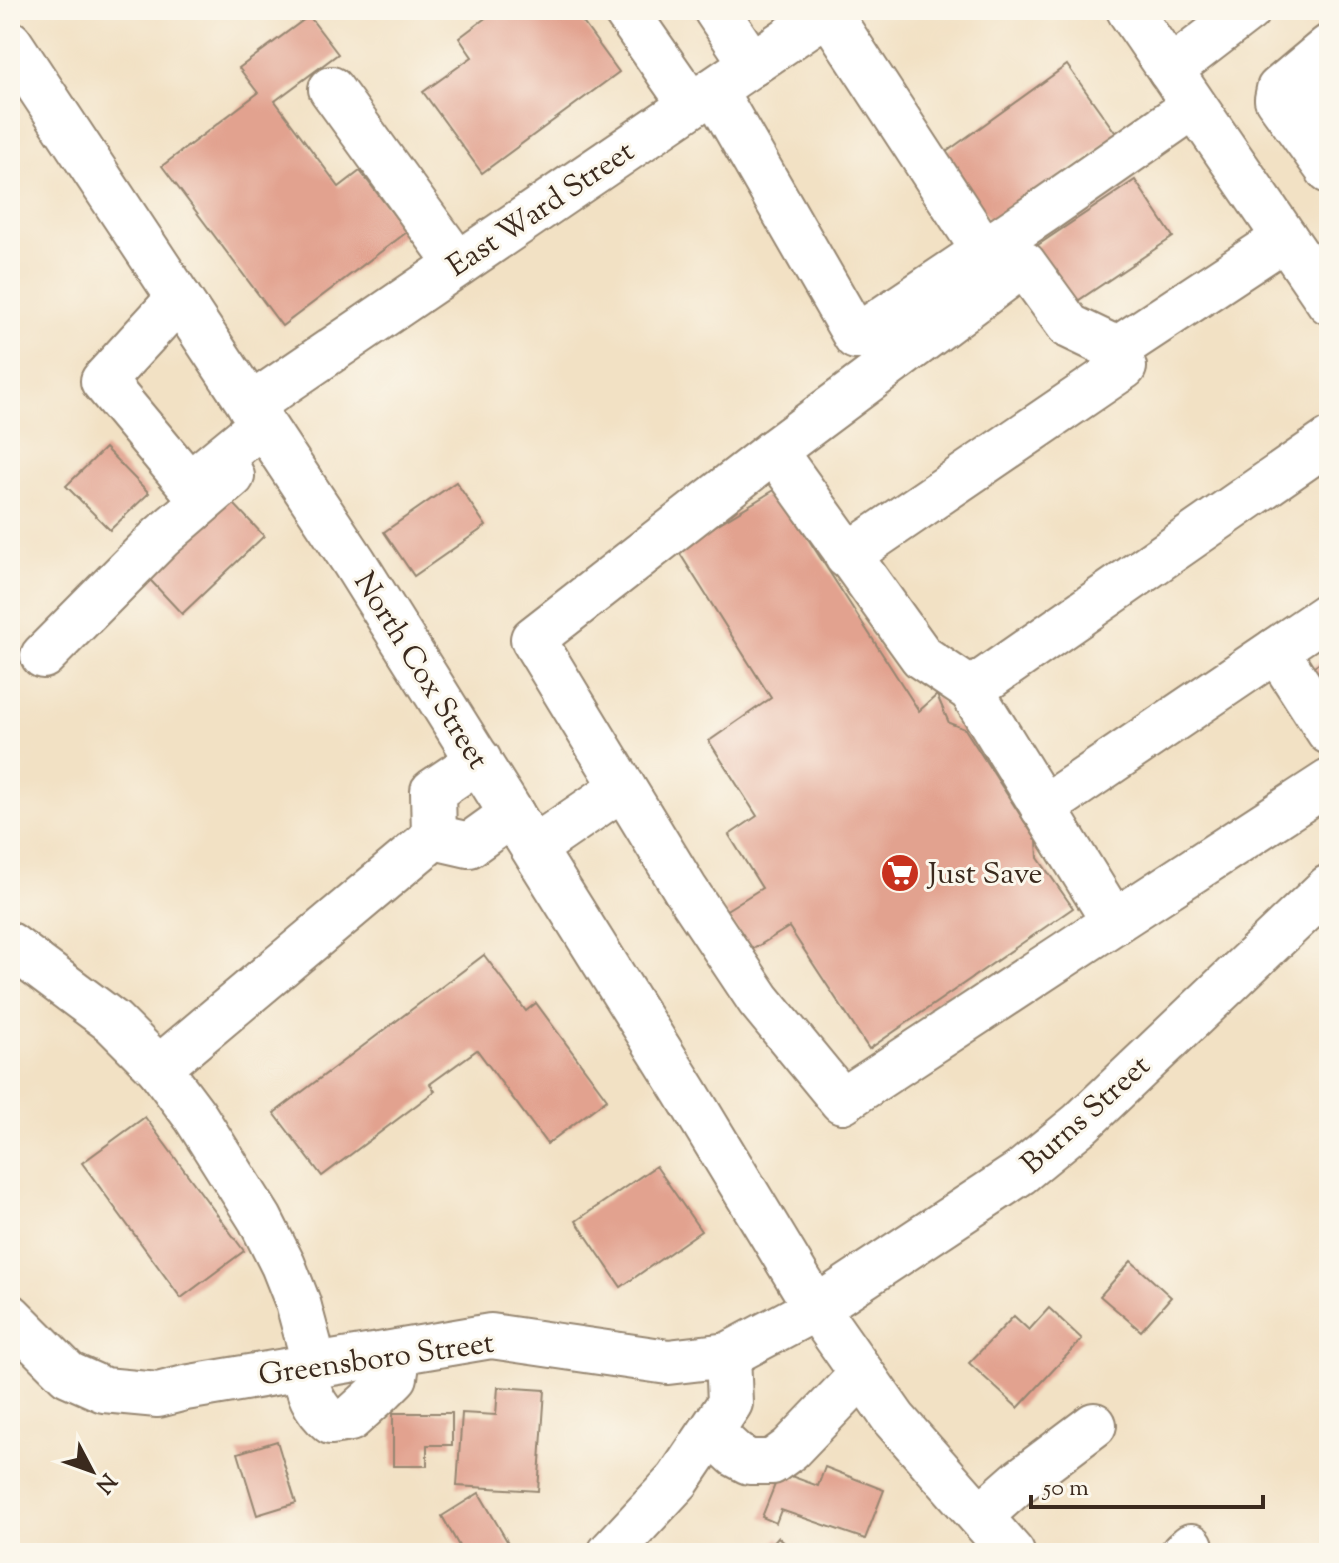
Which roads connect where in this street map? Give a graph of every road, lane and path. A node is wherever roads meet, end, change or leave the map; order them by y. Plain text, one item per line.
1 (625, 10) edge
2 (716, 10) edge
3 (1129, 10) edge
4 (1248, 10) edge
5 (830, 11) edge
6 (1329, 47) edge
7 (752, 64) junction
8 (16, 67) edge
9 (1170, 70) junction
10 (331, 89) dead end
11 (703, 97) junction
12 (1194, 106) junction
13 (1312, 113) edge
14 (1329, 171) edge
15 (1285, 238) junction
16 (984, 251) junction
17 (458, 264) junction
18 (179, 298) junction
19 (1329, 302) edge
20 (1117, 349) junction
21 (263, 425) junction
22 (1329, 441) edge
23 (774, 451) junction
24 (189, 484) junction
25 (847, 556) junction
26 (1329, 614) edge
27 (1276, 650) junction
28 (971, 690) junction
29 (1329, 732) edge
30 (479, 760) junction
31 (1329, 782) edge
32 (623, 787) junction
33 (1043, 808) junction
34 (523, 831) junction
35 (434, 837) junction
36 (1329, 887) edge
37 (1114, 922) junction
38 (10, 945) edge
39 (159, 1068) junction
40 (816, 1308) junction
41 (10, 1316) edge
42 (399, 1352) junction
43 (728, 1355) junction
44 (309, 1367) junction
45 (862, 1374) junction
46 (1094, 1425) dead end
47 (711, 1432) junction
48 (980, 1516) junction
49 (610, 1553) edge
50 (1012, 1553) edge

1 - 11 street
2 - 7 street
3 - 9 street
4 - 9 street
5 - 7 street, East Ward Street
5 - 16 street
6 - 13 street
7 - 11 street, East Ward Street
8 - 18 street, North Cox Street
9 - 12 street
10 - 17 street
11 - 16 street
11 - 17 street, East Ward Street
12 - 15 street
12 - 16 street
13 - 14 street
15 - 19 street
15 - 20 street
17 - 21 street, East Ward Street
18 - 21 street, North Cox Street
18 - 24 street
20 - 23 street
20 - 25 street
21 - 24 street
21 - 24 street
21 - 30 street, North Cox Street
22 - 28 street
23 - 25 street
23 - 32 street
25 - 28 street
26 - 27 street
27 - 29 street
27 - 33 street
28 - 33 street
30 - 34 street, North Cox Street
30 - 35 street
31 - 37 street
32 - 34 street
32 - 37 street
33 - 37 street
34 - 35 street
34 - 40 street, North Cox Street
35 - 39 street
36 - 40 street, Burns Street
38 - 39 street
39 - 44 street
40 - 43 street, Greensboro Street
40 - 45 street
41 - 44 street, Greensboro Street
42 - 43 street, Greensboro Street
42 - 44 street, Greensboro Street
42 - 44 street
43 - 47 street
45 - 47 street
45 - 48 street
46 - 48 street
47 - 49 street
48 - 50 street

